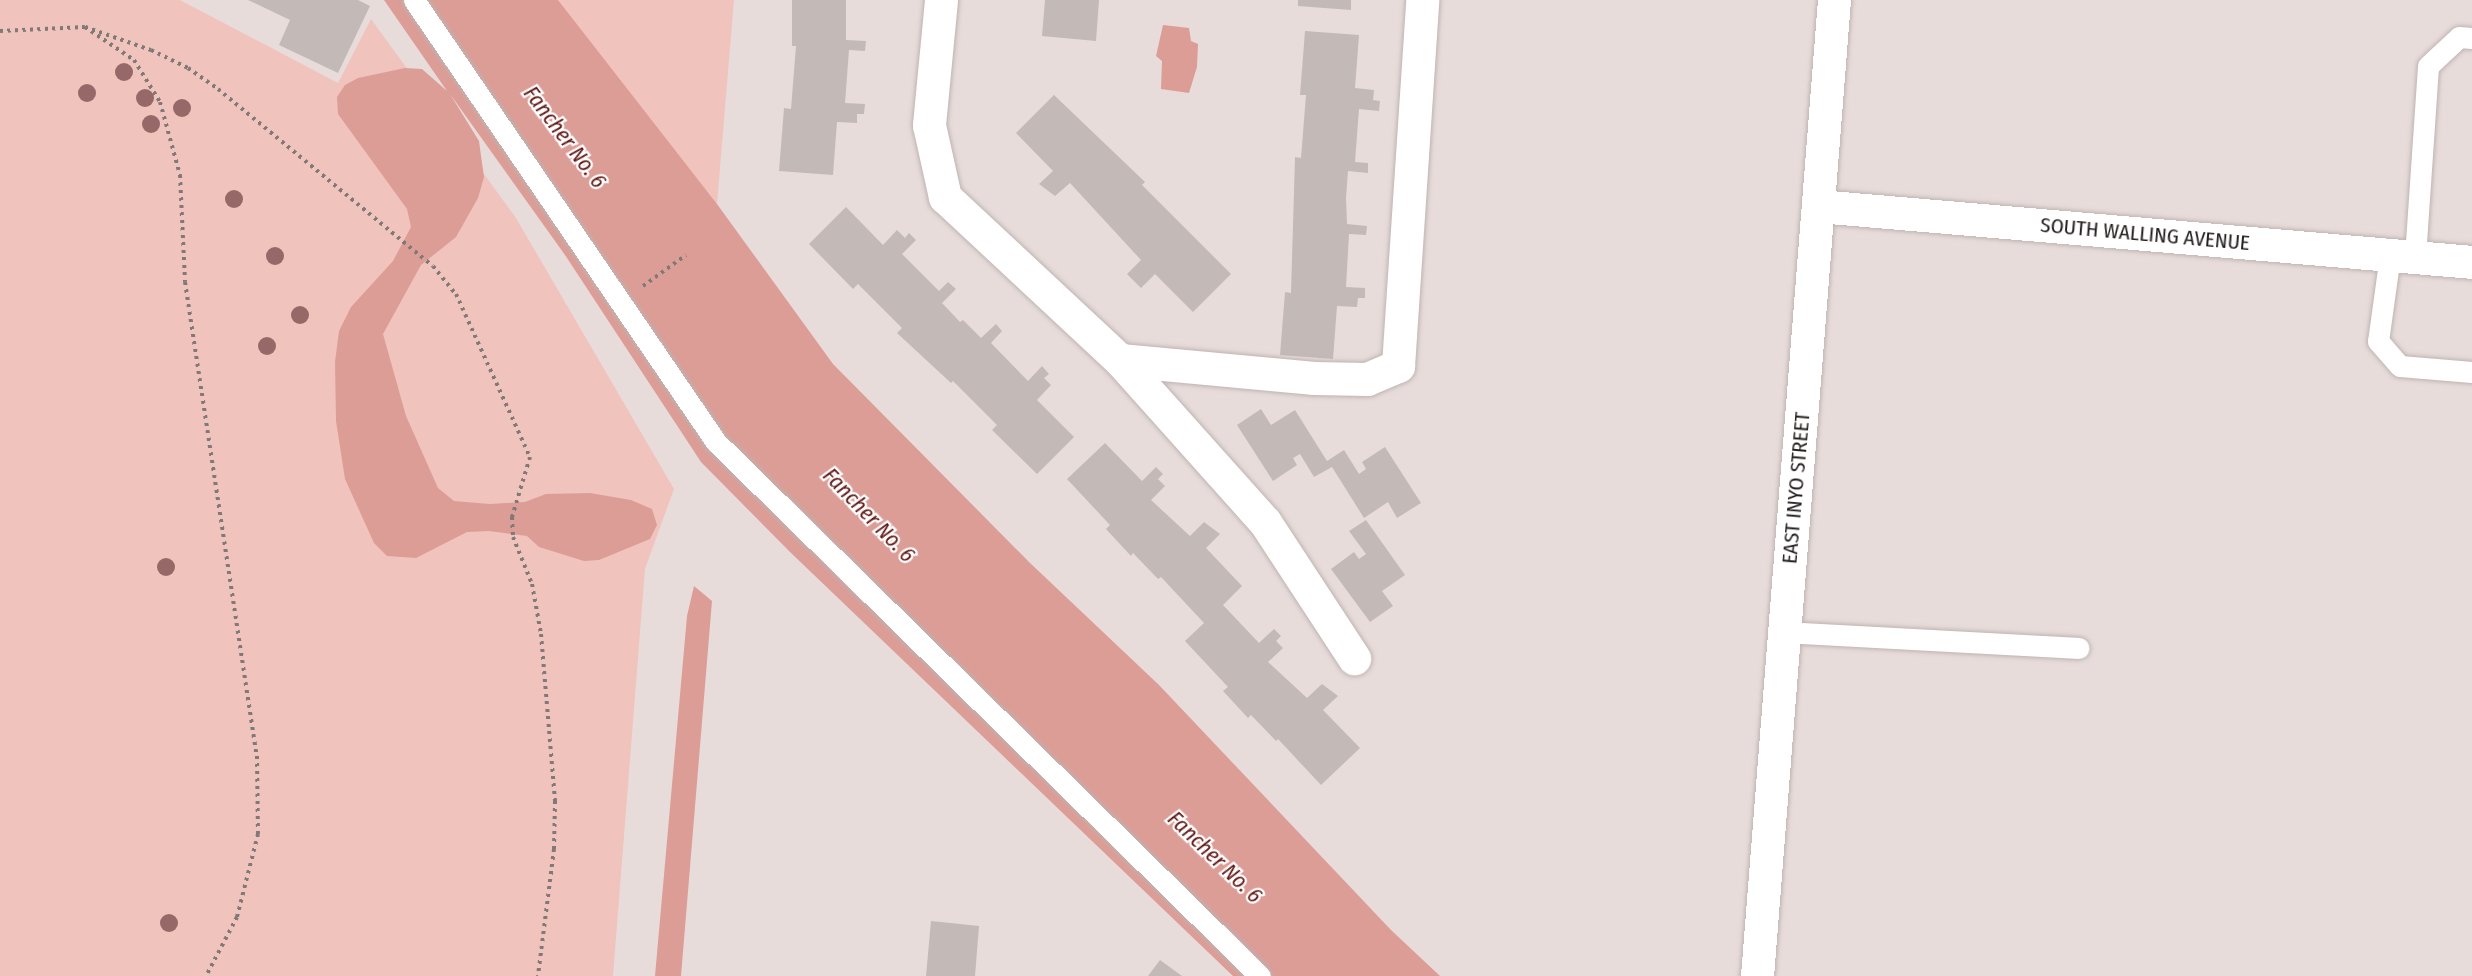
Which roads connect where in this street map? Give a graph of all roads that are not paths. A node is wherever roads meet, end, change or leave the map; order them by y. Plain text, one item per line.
1 (414, 0) edge
2 (941, 0) edge
3 (1422, 0) edge
4 (1834, 0) edge
5 (2472, 38) edge
6 (1818, 206) junction
7 (2403, 256) junction
8 (2472, 262) edge
9 (1120, 360) junction
10 (2472, 372) edge
11 (1784, 632) junction
12 (2079, 648) dead end
13 (1354, 658) dead end
14 (1260, 976) edge
15 (1757, 976) edge

1 - 14 lane
2 - 9 street
3 - 9 street
4 - 6 street, EAST INYO STREET
5 - 7 lane
6 - 7 street, SOUTH WALLING AVENUE
6 - 11 street, EAST INYO STREET
7 - 8 street, SOUTH WALLING AVENUE
7 - 10 lane
9 - 13 street
11 - 12 lane
11 - 15 street, EAST INYO STREET

